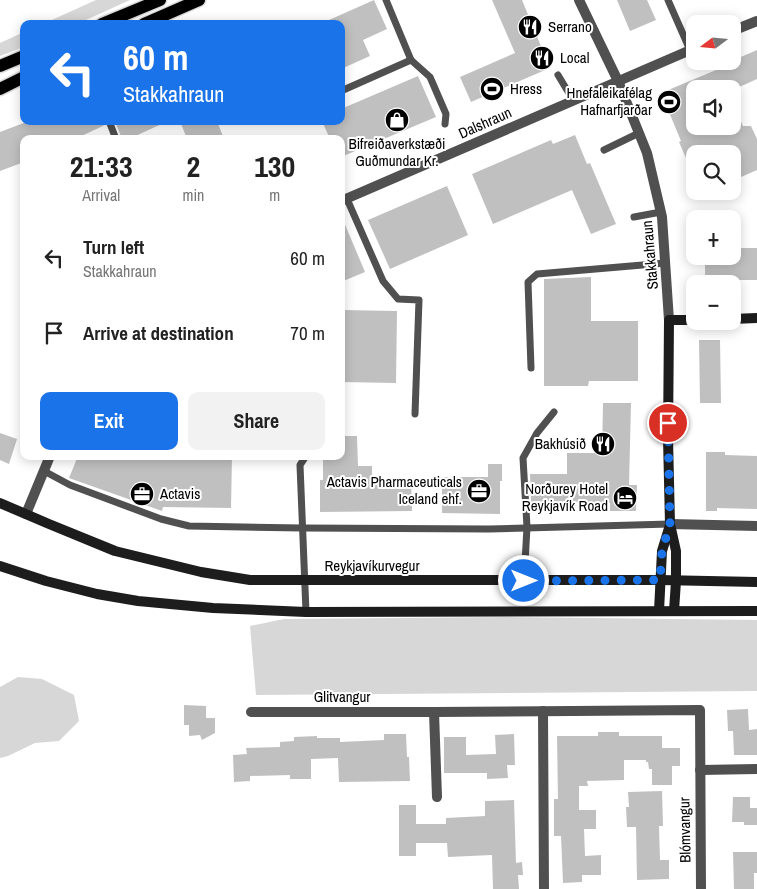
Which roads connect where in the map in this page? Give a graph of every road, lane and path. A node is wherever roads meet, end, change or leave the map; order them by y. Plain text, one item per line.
1 (160, 0) edge
2 (199, 0) edge
3 (386, 0) edge
4 (579, 0) edge
5 (668, 0) edge
6 (112, 20) edge
7 (153, 20) edge
8 (757, 21) edge
9 (741, 27) edge
10 (686, 35) edge
11 (686, 52) edge
12 (20, 58) edge
13 (412, 60) junction
14 (0, 66) edge
15 (558, 75) dead end
16 (20, 79) edge
17 (618, 81) junction
18 (0, 89) edge
19 (345, 89) edge
20 (574, 100) junction
21 (445, 124) dead end
22 (639, 133) junction
23 (604, 150) dead end
24 (345, 200) edge
25 (345, 202) edge
26 (661, 212) junction
27 (634, 217) dead end
28 (666, 263) junction
29 (757, 318) edge
30 (741, 319) edge
31 (669, 320) junction
32 (686, 320) edge
33 (531, 368) dead end
34 (554, 412) dead end
35 (415, 414) dead end
36 (48, 460) edge
37 (303, 460) edge
38 (44, 471) junction
39 (0, 502) edge
40 (26, 514) junction
41 (670, 524) junction
42 (757, 526) edge
43 (527, 527) junction
44 (302, 528) junction
45 (0, 566) edge
46 (660, 580) junction
47 (304, 581) junction
48 (524, 581) junction
49 (676, 581) junction
50 (757, 582) edge
51 (659, 611) junction
52 (674, 611) junction
53 (757, 611) edge
54 (306, 612) junction
55 (700, 710) joint
56 (543, 711) junction
57 (251, 712) dead end
58 (434, 712) junction
59 (757, 769) edge
60 (700, 770) junction
61 (437, 796) dead end
62 (544, 889) edge
63 (701, 889) edge

1 - 6 main road
2 - 7 main road
3 - 13 lane
4 - 17 street, Stakkahraun
5 - 10 lane
8 - 9 street
11 - 17 street, Dalshraun
12 - 14 main road
13 - 19 lane
13 - 21 lane
15 - 20 lane
16 - 18 main road
17 - 20 street, Dalshraun
17 - 22 street, Stakkahraun
20 - 24 street, Dalshraun
22 - 23 lane
22 - 26 street, Stakkahraun
25 - 35 lane
26 - 27 lane
26 - 28 street, Stakkahraun
28 - 31 street, Stakkahraun
28 - 33 lane
29 - 30 main road
31 - 32 main road
31 - 41 main road, Stakkahraun
34 - 43 lane
36 - 38 street
37 - 44 lane
38 - 40 street
38 - 44 lane
39 - 40 main road, Reykjavíkurvegur
40 - 47 main road, Reykjavíkurvegur
41 - 42 street
41 - 43 lane
41 - 46 main road, Stakkahraun
41 - 49 main road, Stakkahraun
43 - 44 lane
43 - 48 lane
44 - 47 lane
45 - 54 main road
46 - 48 main road, Reykjavíkurvegur
46 - 49 main road, Reykjavíkurvegur
46 - 51 main road, Stakkahraun
47 - 48 main road, Reykjavíkurvegur
47 - 54 lane
49 - 50 main road, Reykjavíkurvegur
49 - 52 main road, Stakkahraun
51 - 52 main road
51 - 54 main road
52 - 53 main road
55 - 56 street, Glitvangur
55 - 60 street, Blómvangur
56 - 58 street, Glitvangur
56 - 62 street
57 - 58 street, Glitvangur
58 - 61 street
59 - 60 street
60 - 63 street, Blómvangur

